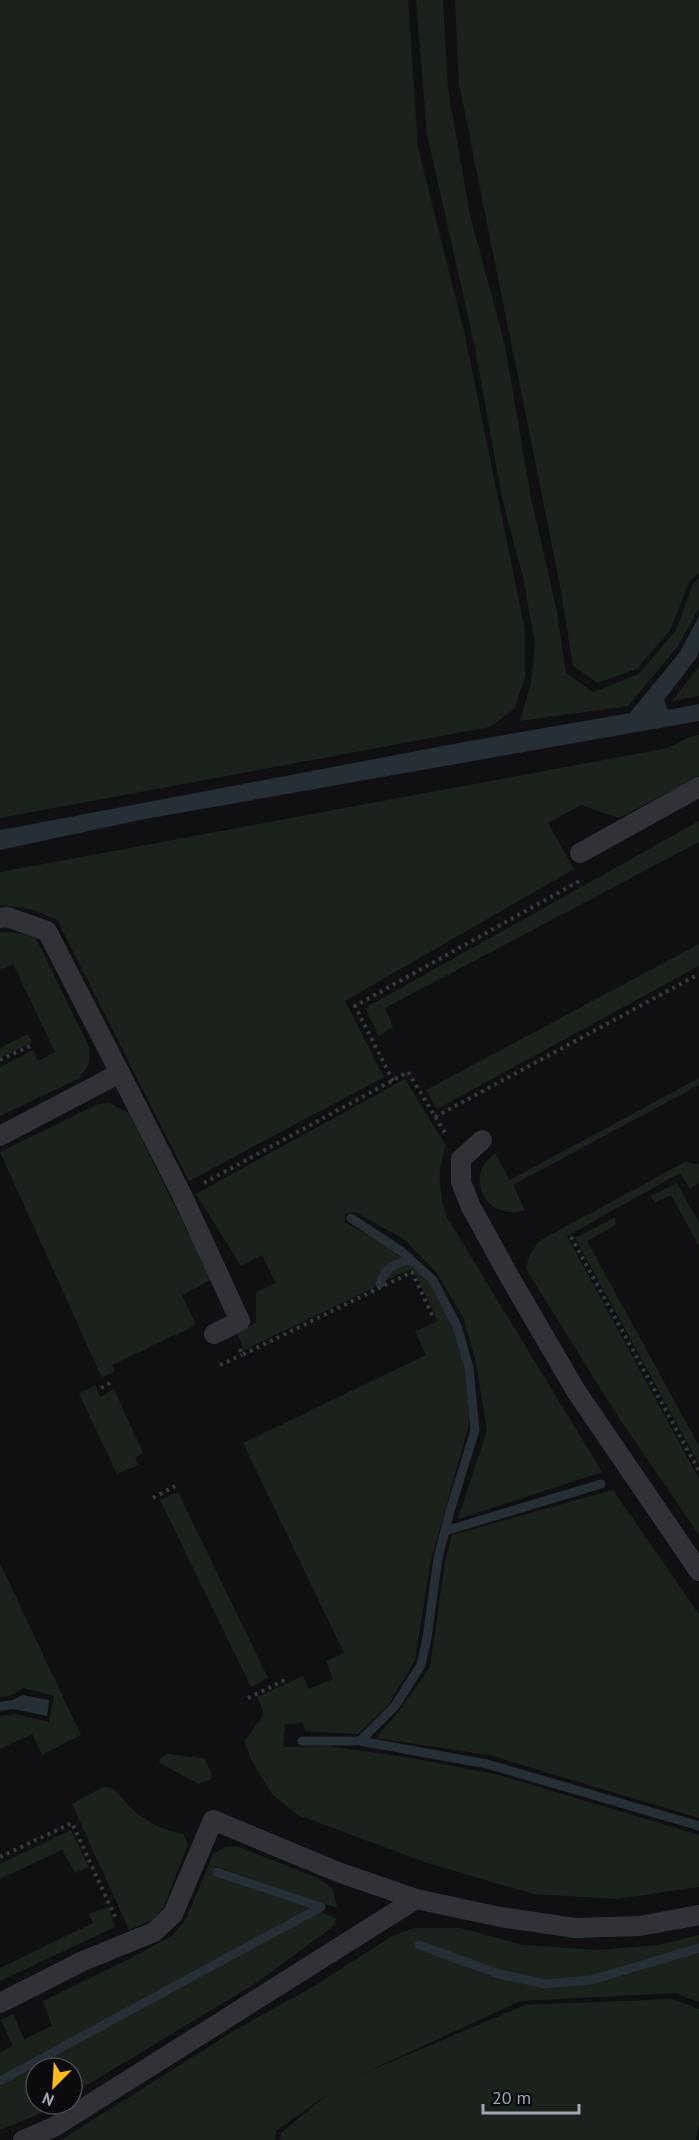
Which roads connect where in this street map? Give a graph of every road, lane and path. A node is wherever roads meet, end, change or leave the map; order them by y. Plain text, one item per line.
1 (699, 788) edge
2 (580, 853) dead end
3 (584, 878) dead end
4 (0, 918) edge
5 (699, 974) edge
6 (30, 1046) dead end
7 (0, 1060) edge
8 (120, 1073) junction
9 (393, 1081) junction
10 (435, 1117) junction
11 (0, 1136) edge
12 (482, 1140) dead end
13 (452, 1145) dead end
14 (182, 1195) junction
15 (571, 1237) dead end
16 (433, 1317) dead end
17 (222, 1330) joint
18 (242, 1355) junction
19 (220, 1365) dead end
20 (110, 1383) dead end
21 (101, 1388) dead end
22 (699, 1471) edge
23 (175, 1486) dead end
24 (153, 1498) dead end
25 (699, 1571) edge
26 (286, 1679) dead end
27 (248, 1698) dead end
28 (0, 1857) edge
29 (416, 1899) junction
30 (699, 1915) edge
31 (120, 1928) dead end
32 (0, 2003) edge
33 (23, 2140) edge

1 - 2 lane
3 - 9 path
4 - 8 lane
5 - 10 path
6 - 7 path
8 - 11 lane
8 - 14 lane
9 - 10 path
9 - 14 path
10 - 13 path
12 - 25 lane
14 - 17 lane
15 - 22 path
16 - 18 path
17 - 18 path
18 - 19 path
20 - 21 path
23 - 24 path
26 - 27 path
28 - 31 path
29 - 30 lane
29 - 32 lane
29 - 33 lane

